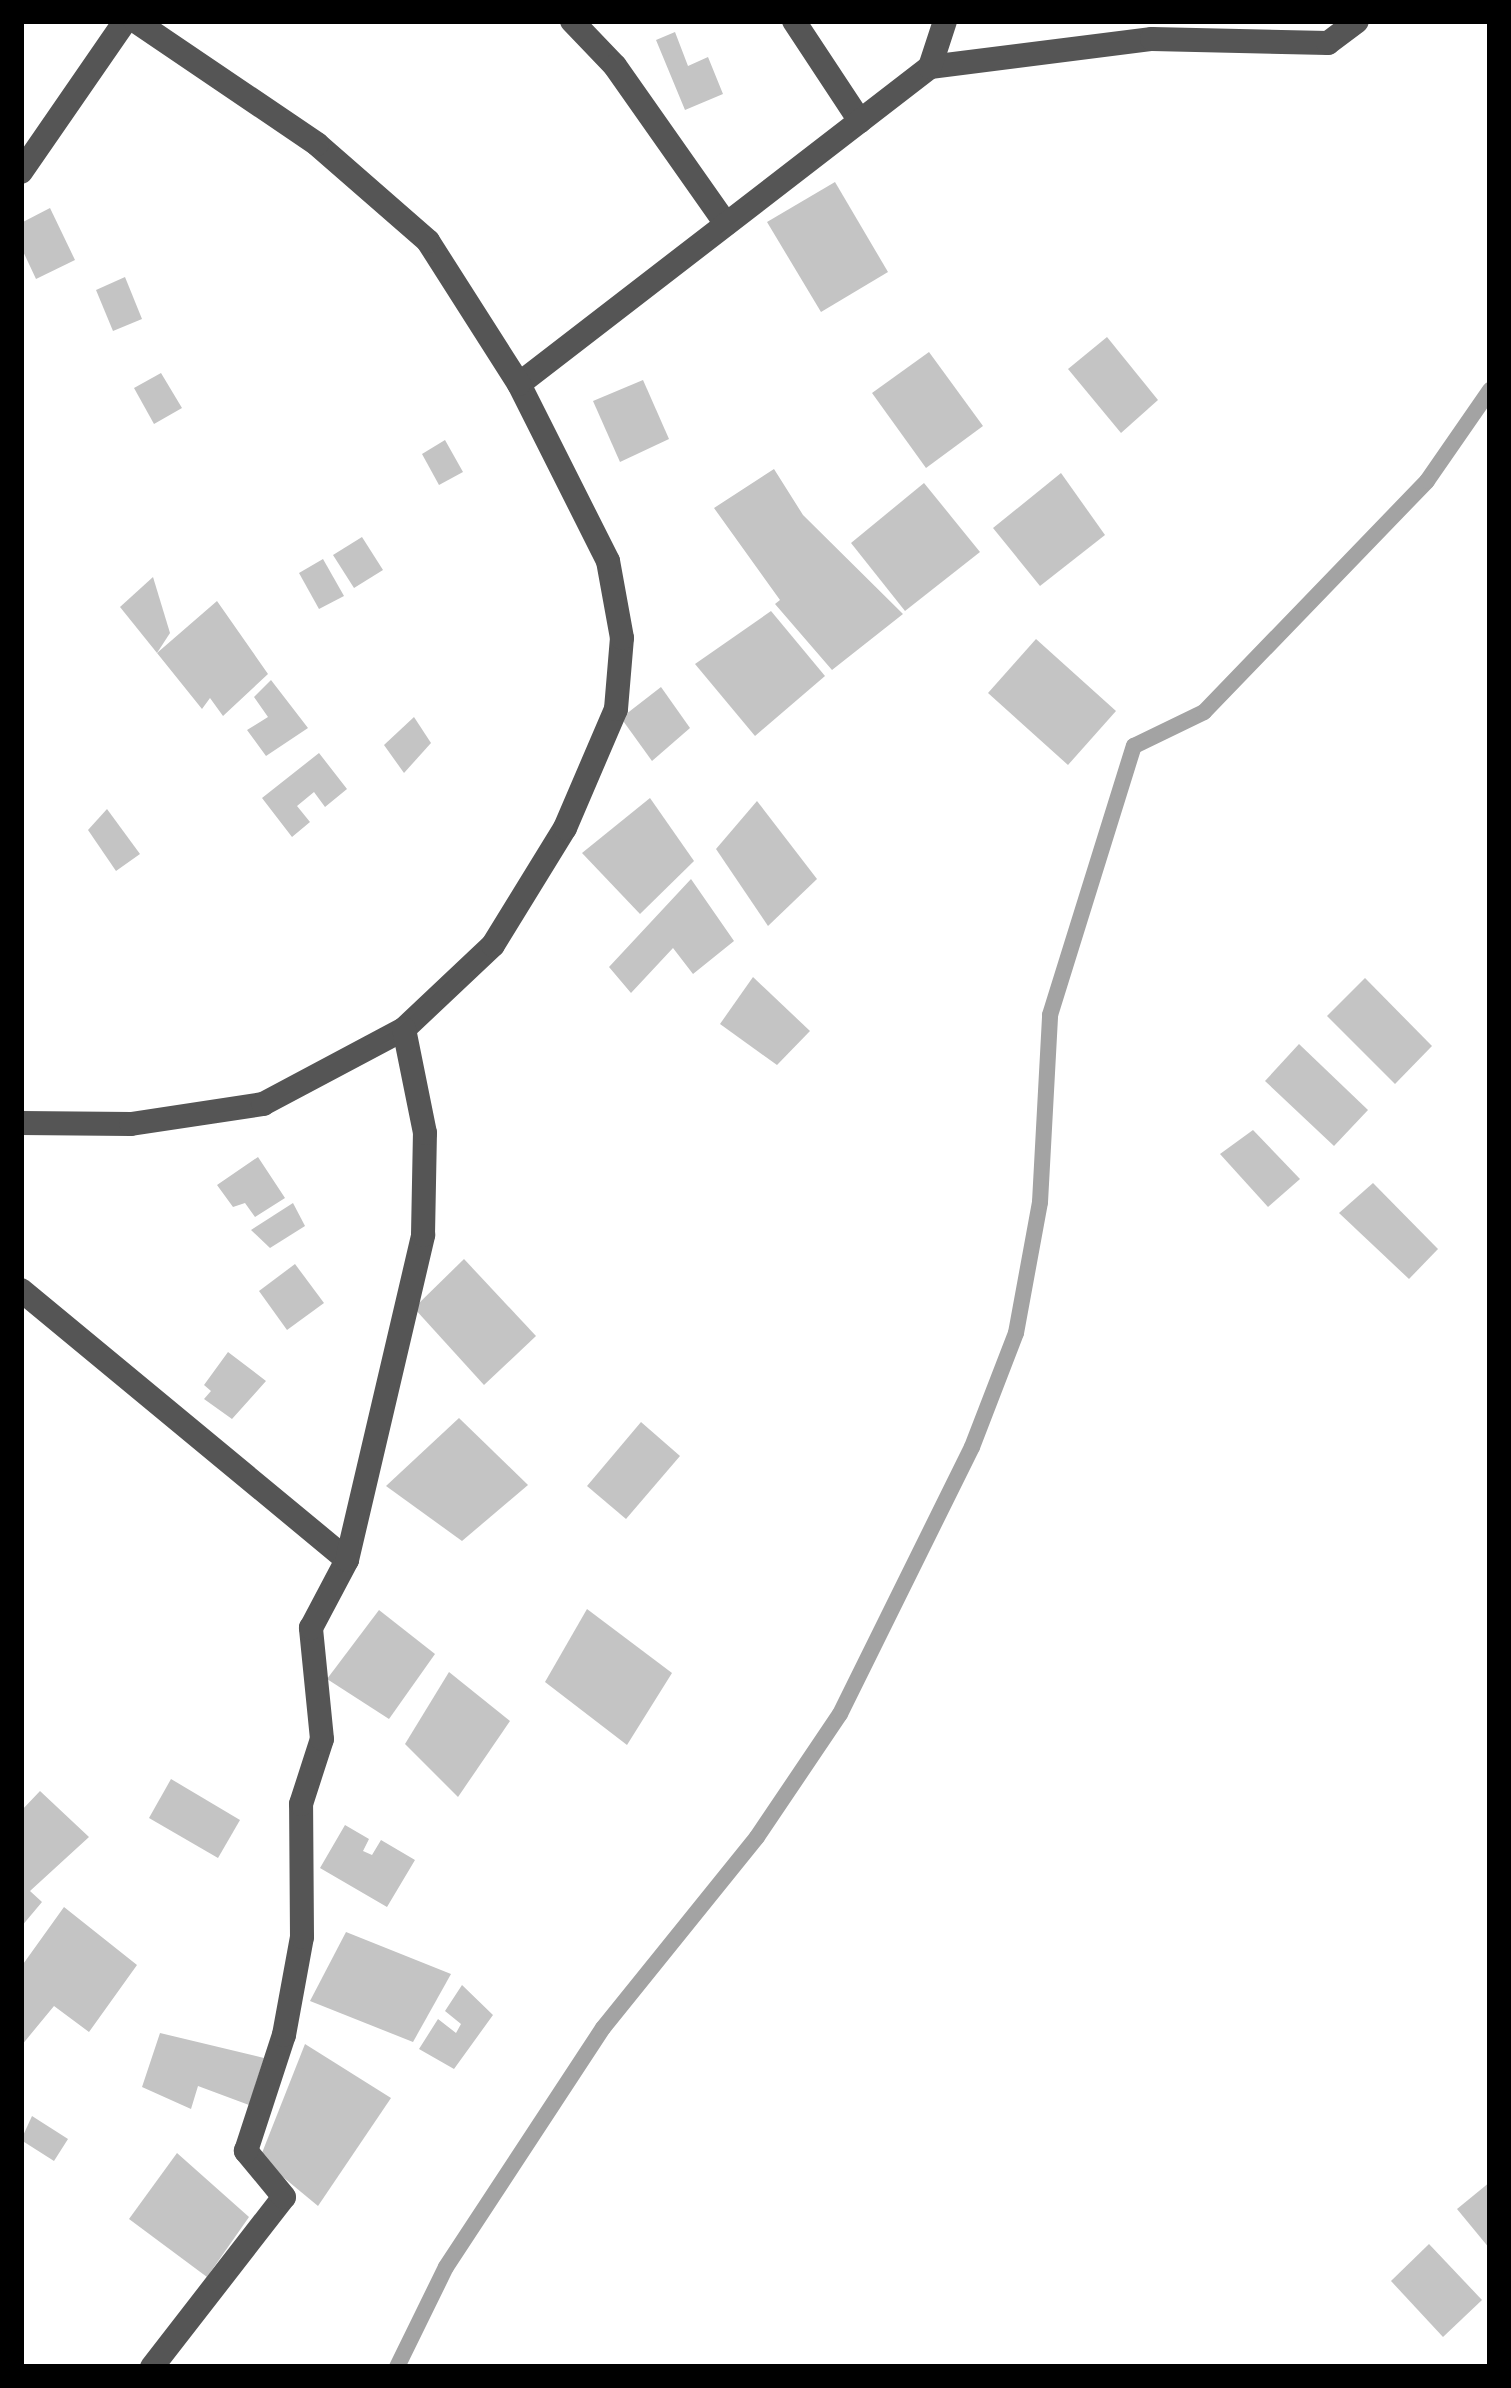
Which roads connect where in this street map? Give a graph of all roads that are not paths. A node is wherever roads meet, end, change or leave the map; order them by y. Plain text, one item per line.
1 (125, 21) edge
2 (135, 21) edge
3 (572, 21) edge
4 (794, 21) edge
5 (945, 21) edge
6 (1357, 21) edge
7 (930, 67) junction
8 (860, 121) junction
9 (21, 172) edge
10 (726, 224) junction
11 (519, 384) junction
12 (404, 1029) junction
13 (21, 1123) edge
14 (21, 1289) edge
15 (347, 1560) junction
16 (152, 2367) edge

1 - 9 street
2 - 11 street
3 - 10 street
4 - 8 street
5 - 7 street
6 - 7 street
7 - 8 street
8 - 10 street
10 - 11 street
11 - 12 street
12 - 13 street
12 - 15 street
14 - 15 street
15 - 16 street

